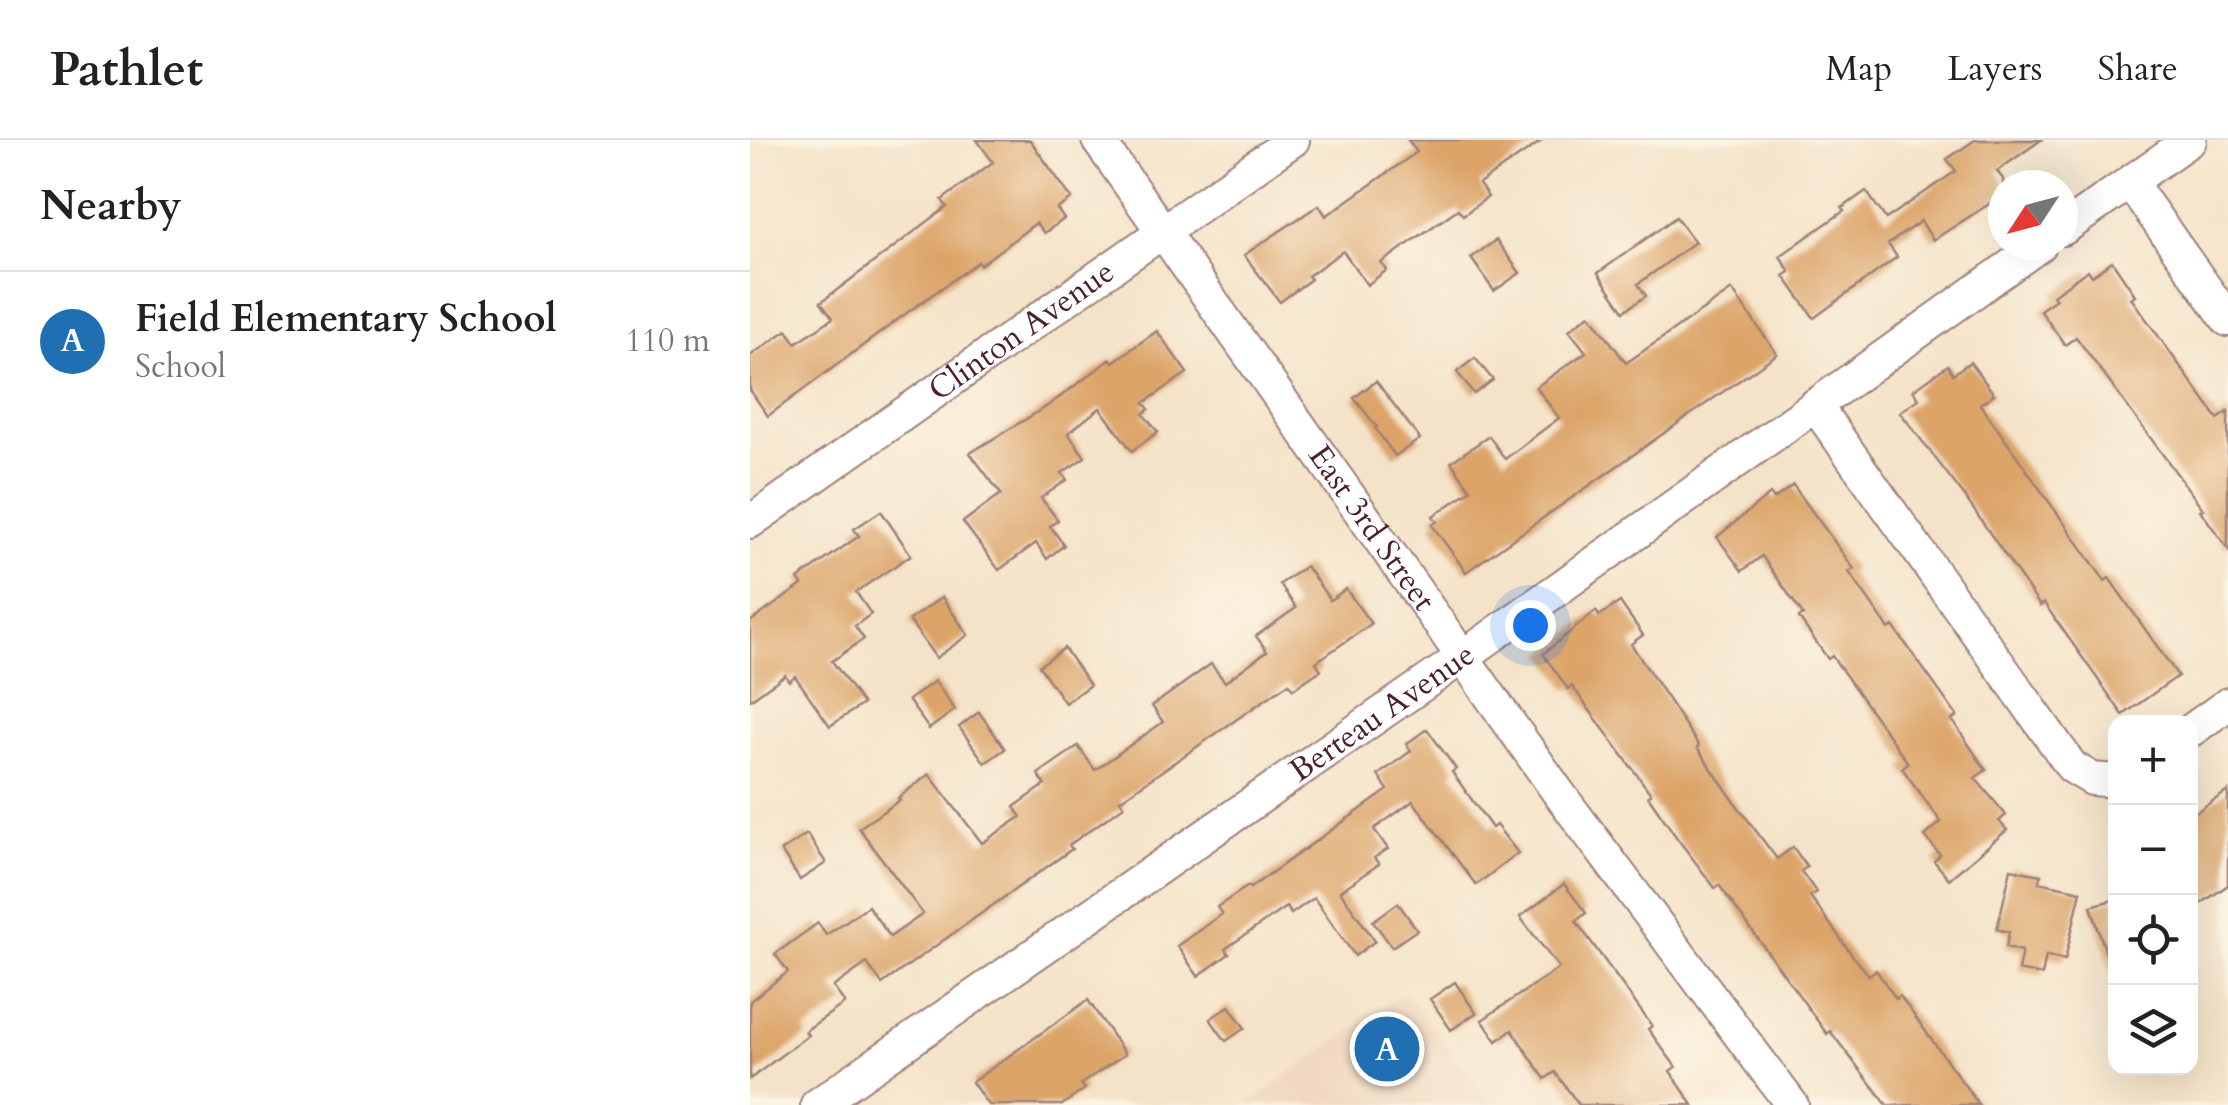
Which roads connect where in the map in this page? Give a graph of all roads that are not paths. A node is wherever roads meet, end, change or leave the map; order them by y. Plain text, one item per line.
1 (1098, 140) edge
2 (1294, 140) edge
3 (2190, 140) edge
4 (2130, 182) junction
5 (2078, 218) edge
6 (1163, 233) junction
7 (2019, 260) edge
8 (2228, 320) edge
9 (1815, 405) junction
10 (750, 522) edge
11 (1464, 656) junction
12 (2228, 704) edge
13 (2198, 725) edge
14 (2108, 780) edge
15 (817, 1105) edge
16 (1792, 1105) edge

1 - 6 street, East 3rd Street
2 - 6 street, Clinton Avenue
3 - 4 street
4 - 5 street
4 - 8 street
6 - 10 street, Clinton Avenue
6 - 11 street, East 3rd Street
7 - 9 street, Berteau Avenue
9 - 11 street, Berteau Avenue
9 - 14 street
11 - 15 street, Berteau Avenue
11 - 16 street, East 3rd Street
12 - 13 street

